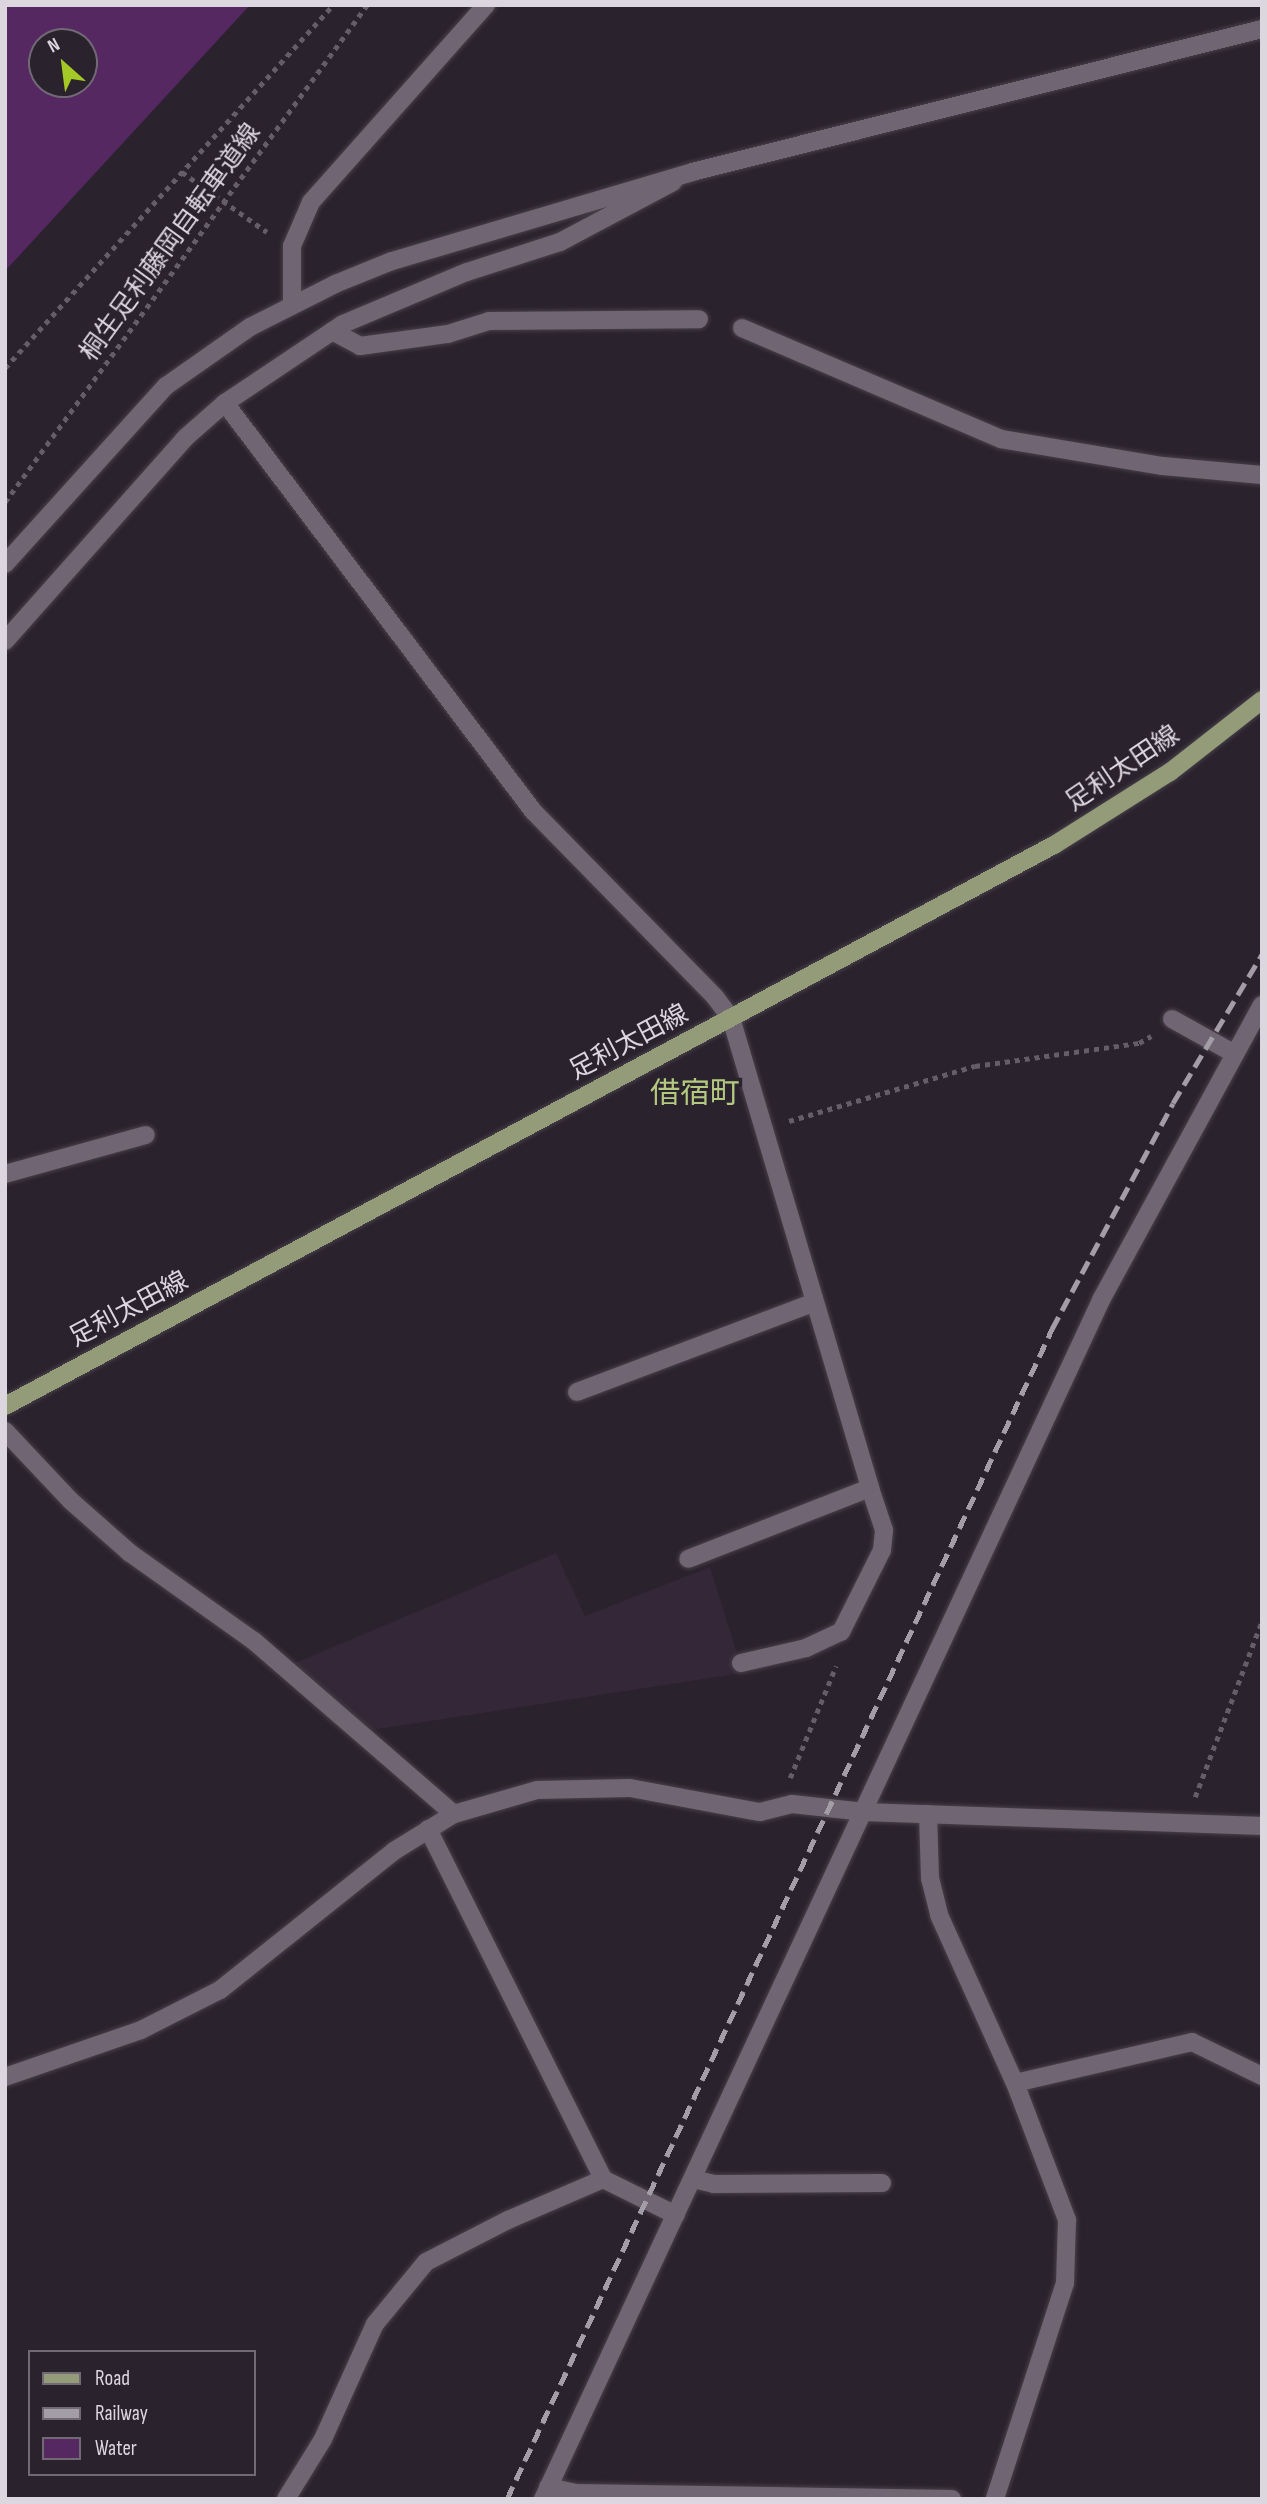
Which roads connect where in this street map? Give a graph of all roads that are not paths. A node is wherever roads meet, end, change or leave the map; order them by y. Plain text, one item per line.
1 (485, 5) edge
2 (1262, 29) edge
3 (692, 172) junction
4 (292, 305) junction
5 (699, 319) dead end
6 (742, 327) dead end
7 (332, 331) junction
8 (225, 402) junction
9 (1262, 475) edge
10 (5, 564) edge
11 (5, 642) edge
12 (1262, 700) edge
13 (1262, 1005) edge
14 (731, 1018) junction
15 (1172, 1019) road end
16 (1233, 1053) junction
17 (146, 1135) dead end
18 (5, 1174) edge
19 (813, 1303) junction
20 (577, 1392) dead end
21 (5, 1406) edge
22 (5, 1431) edge
23 (870, 1488) junction
24 (688, 1559) dead end
25 (741, 1663) dead end
26 (865, 1812) junction
27 (454, 1814) junction
28 (928, 1815) junction
29 (1262, 1826) edge
30 (428, 1829) junction
31 (1262, 2076) edge
32 (5, 2077) edge
33 (1015, 2083) junction
34 (603, 2179) junction
35 (693, 2179) junction
36 (882, 2183) dead end
37 (676, 2215) junction
38 (545, 2493) edge
39 (286, 2499) edge
40 (939, 2499) edge
41 (952, 2499) edge
42 (995, 2499) edge

1 - 4 street
2 - 3 street
3 - 4 street
3 - 7 street
4 - 10 street
5 - 7 street
6 - 9 street
7 - 8 street
8 - 11 street
8 - 14 street
12 - 14 main road, 足利太田線
13 - 16 street
14 - 19 street
14 - 21 main road, 足利太田線
15 - 16 street
16 - 26 street
17 - 18 street
19 - 20 street
19 - 23 street
22 - 27 street
23 - 24 street
23 - 25 street
26 - 27 street
26 - 28 street
26 - 35 street
27 - 30 street
28 - 29 street
28 - 33 street
30 - 32 street
30 - 34 street
31 - 33 street
33 - 42 street
34 - 37 street
34 - 39 street
35 - 36 street
35 - 37 street
37 - 38 street
38 - 40 street
40 - 41 street

